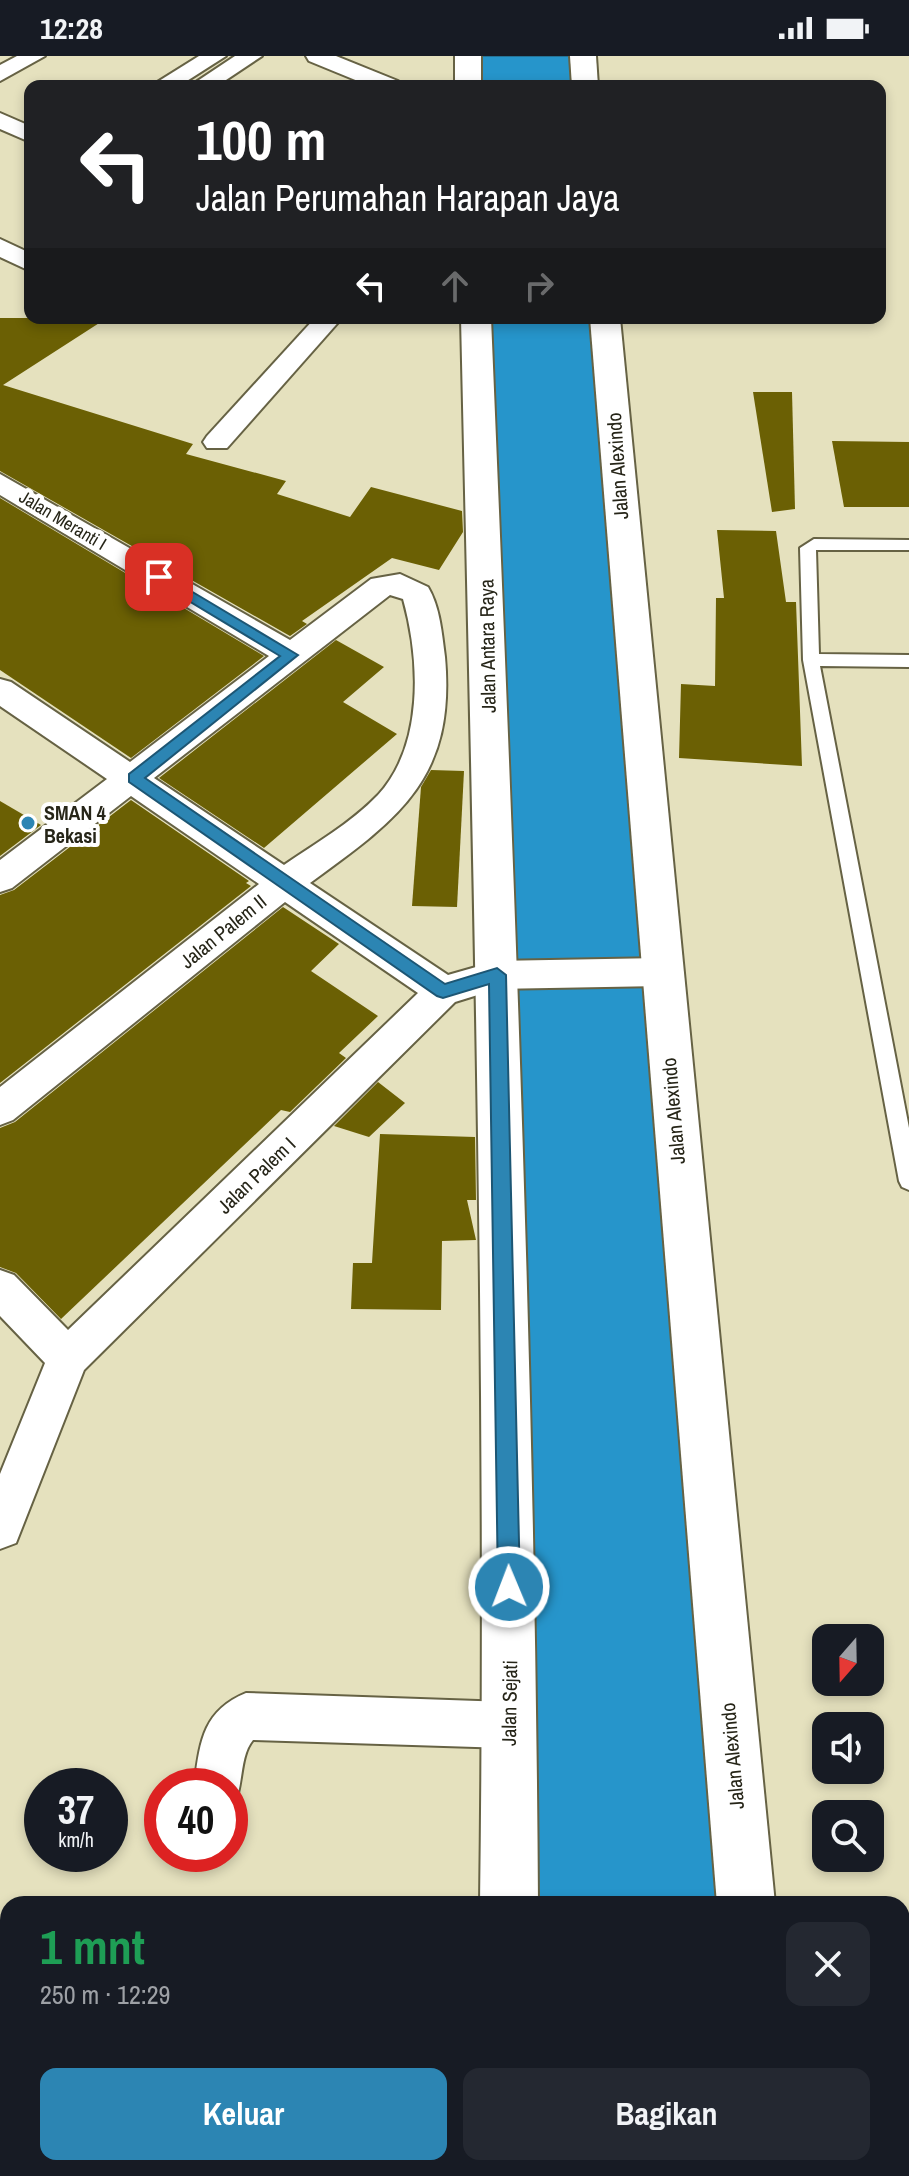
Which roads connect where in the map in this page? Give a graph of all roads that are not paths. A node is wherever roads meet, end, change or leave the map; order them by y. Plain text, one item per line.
1 (34, 56) edge
2 (215, 56) edge
3 (251, 56) edge
4 (317, 56) edge
5 (468, 56) edge
6 (583, 56) edge
7 (1, 74) edge
8 (173, 80) edge
9 (211, 80) edge
10 (374, 80) edge
11 (468, 80) edge
12 (585, 80) edge
13 (0, 120) edge
14 (24, 132) edge
15 (0, 247) edge
16 (24, 260) edge
17 (324, 324) edge
18 (476, 324) edge
19 (605, 324) edge
20 (217, 442) dead end
21 (0, 483) edge
22 (909, 545) edge
23 (291, 655) junction
24 (811, 660) junction
25 (909, 661) edge
26 (0, 690) edge
27 (134, 778) junction
28 (0, 879) edge
29 (284, 883) junction
30 (641, 972) junction
31 (516, 974) junction
32 (443, 991) junction
33 (0, 1109) edge
34 (909, 1181) edge
35 (0, 1288) edge
36 (68, 1358) junction
37 (0, 1528) edge
38 (507, 1725) junction
39 (221, 1768) edge
40 (509, 1896) edge
41 (745, 1896) edge

1 - 7 street
2 - 8 street
3 - 9 street
4 - 10 street
5 - 11 street
6 - 12 street
13 - 14 street
15 - 16 street
17 - 20 street
18 - 31 street, Jalan Antara Raya
19 - 30 street, Jalan Alexindo
21 - 23 street, Jalan Meranti I
22 - 24 lane
23 - 27 street
23 - 29 street, Jalan Palem II
24 - 25 lane
24 - 34 lane
26 - 27 street
27 - 28 street
27 - 29 street
29 - 32 street
29 - 33 street, Jalan Palem II
30 - 31 street
30 - 41 street, Jalan Alexindo
31 - 32 street
31 - 38 street, Jalan Sejati
32 - 36 street, Jalan Palem I
35 - 36 street
36 - 37 street
38 - 39 street
38 - 40 street, Jalan Sejati

